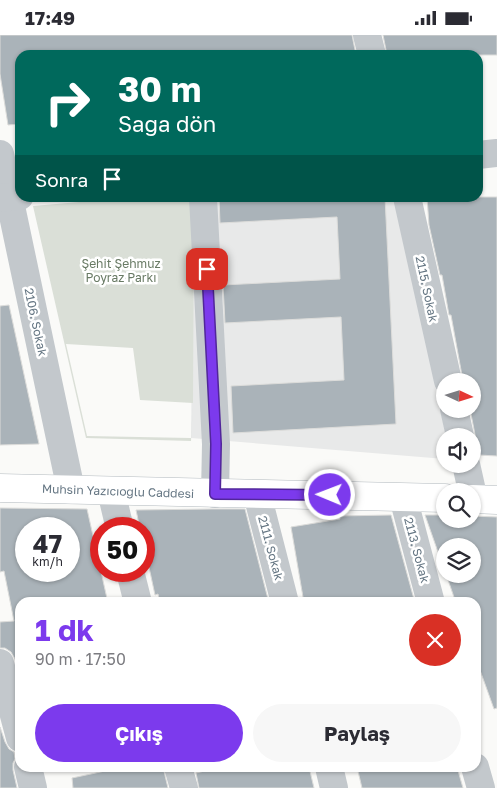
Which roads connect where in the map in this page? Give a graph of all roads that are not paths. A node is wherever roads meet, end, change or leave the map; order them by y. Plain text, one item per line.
1 (366, 35) edge
2 (370, 50) edge
3 (497, 153) edge
4 (0, 154) edge
5 (483, 154) edge
6 (10, 197) edge
7 (203, 202) edge
8 (408, 202) edge
9 (446, 373) edge
10 (0, 488) edge
11 (71, 490) junction
12 (111, 491) junction
13 (215, 494) junction
14 (257, 494) junction
15 (403, 497) junction
16 (436, 498) edge
17 (117, 517) edge
18 (133, 582) edge
19 (136, 597) edge
20 (283, 597) edge
21 (429, 597) edge
22 (0, 663) edge
23 (15, 720) edge
24 (29, 772) edge
25 (179, 772) edge
26 (330, 772) edge
27 (476, 772) edge
28 (33, 788) edge
29 (184, 788) edge
30 (334, 788) edge
31 (481, 788) edge

1 - 2 street
3 - 5 street
4 - 6 street, 2106. Sokak
6 - 11 street, 2106. Sokak
7 - 13 street
8 - 9 street, 2115. Sokak
10 - 11 main road, Muhsin Yazıcıoğlu Caddesi
11 - 12 main road, Muhsin Yazıcıoğlu Caddesi
12 - 13 main road, Muhsin Yazıcıoğlu Caddesi
12 - 17 street
13 - 14 main road, Muhsin Yazıcıoğlu Caddesi
14 - 15 main road, Muhsin Yazıcıoğlu Caddesi
14 - 20 street, 2111. Sokak
15 - 16 main road, Muhsin Yazıcıoğlu Caddesi
15 - 21 street, 2113. Sokak
18 - 19 street
22 - 23 street
24 - 28 street
25 - 29 street
26 - 30 street
27 - 31 street

